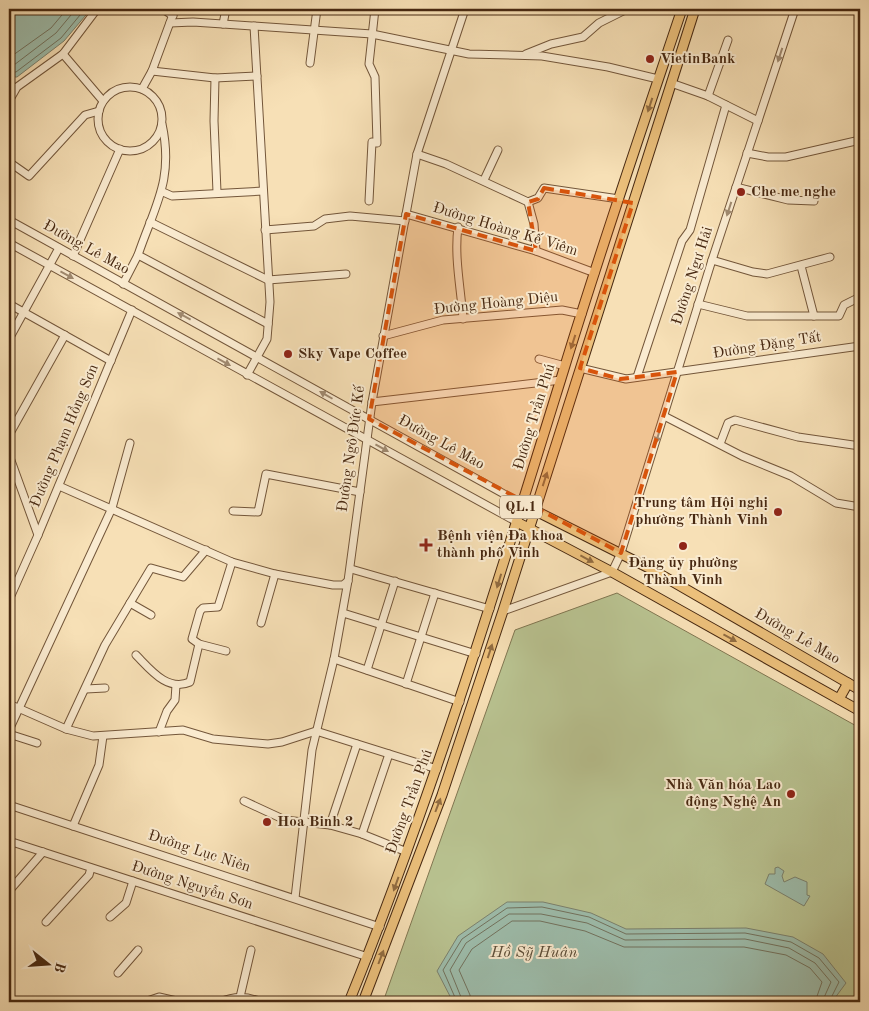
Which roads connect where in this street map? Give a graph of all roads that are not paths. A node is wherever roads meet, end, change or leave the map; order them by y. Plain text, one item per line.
1 (97, 9) edge
2 (163, 9) edge
3 (226, 9) edge
4 (317, 9) edge
5 (375, 9) edge
6 (465, 9) edge
7 (627, 9) edge
8 (682, 9) edge
9 (695, 9) edge
10 (795, 9) edge
11 (174, 12) edge
12 (170, 23) junction
13 (223, 24) junction
14 (254, 26) junction
15 (314, 28) junction
16 (372, 34) junction
17 (728, 40) dead end
18 (452, 50) junction
19 (63, 54) junction
20 (523, 55) junction
21 (310, 62) dead end
22 (152, 71) junction
23 (257, 76) junction
24 (215, 78) junction
25 (658, 79) junction
26 (671, 83) junction
27 (9, 87) edge
28 (17, 87) junction
29 (142, 89) junction
30 (708, 96) junction
31 (9, 101) edge
32 (103, 101) junction
33 (726, 105) junction
34 (99, 111) junction
35 (162, 121) junction
36 (758, 121) junction
37 (860, 140) edge
38 (120, 149) junction
39 (498, 150) dead end
40 (747, 153) junction
41 (417, 154) junction
42 (9, 162) edge
43 (484, 180) junction
44 (736, 187) junction
45 (263, 191) junction
46 (163, 192) junction
47 (217, 192) junction
48 (619, 199) junction
49 (369, 201) dead end
50 (814, 201) dead end
51 (528, 202) junction
52 (633, 203) junction
53 (405, 217) junction
54 (9, 220) edge
55 (150, 222) junction
56 (458, 227) junction
57 (266, 230) junction
58 (9, 243) edge
59 (59, 248) junction
60 (536, 251) junction
61 (138, 255) junction
62 (73, 256) junction
63 (830, 256) dead end
64 (712, 260) junction
65 (49, 265) junction
66 (801, 266) junction
67 (595, 273) junction
68 (346, 274) dead end
69 (268, 280) junction
70 (123, 284) junction
71 (590, 291) junction
72 (604, 295) junction
73 (860, 297) edge
74 (9, 304) edge
75 (698, 304) junction
76 (132, 310) junction
77 (22, 311) junction
78 (582, 314) junction
79 (814, 316) junction
80 (463, 319) junction
81 (268, 324) junction
82 (65, 335) junction
83 (383, 336) junction
84 (9, 339) edge
85 (860, 346) edge
86 (258, 356) junction
87 (539, 359) dead end
88 (111, 360) junction
89 (565, 366) junction
90 (580, 368) junction
91 (677, 372) junction
92 (248, 375) junction
93 (637, 377) junction
94 (560, 380) junction
95 (372, 402) junction
96 (664, 416) junction
97 (369, 419) junction
98 (9, 435) edge
99 (366, 440) junction
100 (130, 443) dead end
101 (720, 444) junction
102 (860, 446) edge
103 (9, 455) edge
104 (59, 486) junction
105 (360, 492) junction
106 (522, 504) junction
107 (860, 506) edge
108 (112, 508) junction
109 (535, 510) junction
110 (233, 511) dead end
111 (516, 522) junction
112 (529, 529) junction
113 (38, 535) junction
114 (206, 550) junction
115 (621, 553) junction
116 (232, 562) junction
117 (351, 568) junction
118 (612, 572) junction
119 (275, 574) junction
120 (395, 581) junction
121 (348, 582) junction
122 (435, 593) junction
123 (9, 600) edge
124 (130, 603) junction
125 (490, 610) junction
126 (503, 612) junction
127 (343, 613) junction
128 (151, 615) dead end
129 (261, 623) dead end
130 (381, 625) junction
131 (420, 637) junction
132 (198, 644) junction
133 (226, 651) dead end
134 (476, 654) junction
135 (136, 655) dead end
136 (334, 659) junction
137 (367, 670) junction
138 (848, 683) junction
139 (406, 684) junction
140 (176, 685) junction
141 (105, 688) dead end
142 (86, 689) junction
143 (860, 690) edge
144 (839, 699) junction
145 (460, 702) junction
146 (9, 704) edge
147 (20, 710) junction
148 (860, 711) edge
149 (66, 729) junction
150 (316, 731) junction
151 (9, 732) edge
152 (159, 732) junction
153 (103, 736) junction
154 (448, 736) junction
155 (460, 740) junction
156 (37, 743) dead end
157 (357, 744) junction
158 (389, 754) junction
159 (437, 769) junction
160 (449, 772) junction
161 (244, 801) dead end
162 (9, 805) edge
163 (302, 821) junction
164 (330, 825) junction
165 (73, 826) junction
166 (362, 834) junction
167 (9, 841) edge
168 (43, 852) junction
169 (408, 852) junction
170 (91, 868) junction
171 (133, 881) junction
172 (9, 891) edge
173 (295, 898) junction
174 (110, 917) dead end
175 (46, 922) dead end
176 (380, 927) junction
177 (390, 932) junction
178 (138, 950) dead end
179 (251, 950) dead end
180 (368, 956) junction
181 (118, 973) dead end
182 (240, 997) junction
183 (144, 1002) edge
184 (181, 1002) edge
185 (220, 1002) edge
186 (261, 1002) edge
187 (349, 1002) edge
188 (363, 1002) edge

1 - 19 street
2 - 11 street
3 - 13 street
4 - 15 street
5 - 16 street
6 - 18 street, Đường Ngô Đức Kế
7 - 20 street
8 - 25 main road, Đường Trần Phú / QL.1
9 - 26 main road, Đường Trần Phú / QL.1
10 -> 36 street, Đường Ngư Hải
11 - 12 street
12 - 13 street
12 - 22 street
13 - 14 street
14 - 15 street
14 - 23 street
15 - 16 street
15 - 21 street
16 - 18 street
16 - 49 street
17 - 30 street
18 - 20 street
18 - 41 street, Đường Ngô Đức Kế
19 - 28 street
19 - 32 street
20 - 25 street
22 - 24 street
22 - 29 street
23 - 24 street
23 - 45 street
24 - 47 street
25 - 26 main road
25 -> 48 main road, Đường Trần Phú / QL.1
26 - 30 street
26 - 52 main road, Đường Trần Phú / QL.1
27 - 28 street
28 - 31 street
29 - 32 street
29 - 35 street
30 - 33 street
32 - 34 street
33 - 36 street
33 - 93 street
34 - 38 street
34 - 42 street
35 - 38 street
35 - 46 street
36 - 40 street, Đường Ngư Hải
37 - 40 street
38 - 62 street
39 - 43 street
40 - 44 street, Đường Ngư Hải
41 - 43 street
41 - 53 street, Đường Ngô Đức Kế
43 - 51 street
44 - 50 street
44 -> 64 street, Đường Ngư Hải
45 - 47 street
45 - 57 street
46 - 47 street
46 - 55 street
48 - 51 street
48 - 52 main road
48 - 67 main road, Đường Trần Phú / QL.1
51 - 60 street
52 - 72 main road, Đường Trần Phú / QL.1
53 - 56 street, Đường Hoàng Kế Viêm
53 - 57 street, Đường Hoàng Kế Viêm
53 - 83 street, Đường Ngô Đức Kế
54 - 59 street, Đường Lê Mao
55 - 61 street
55 - 69 street
56 - 60 street, Đường Hoàng Kế Viêm
56 - 80 street
57 - 69 street
58 - 65 street
59 - 62 street, Đường Lê Mao
59 - 65 street
60 - 67 street, Đường Hoàng Kế Viêm
61 - 70 street
61 - 81 street
62 - 70 street, Đường Lê Mao
63 - 66 street
64 - 66 street
64 - 75 street, Đường Ngư Hải
65 -> 76 street
65 - 77 street
66 - 79 street
67 - 71 main road, Đường Trần Phú / QL.1
68 - 69 street
69 - 81 street
86 -> 70 street, Đường Lê Mao
71 - 72 main road
71 - 78 main road, Đường Trần Phú / QL.1
72 - 90 main road, Đường Trần Phú / QL.1
73 - 79 street
74 - 77 street
75 - 79 street
75 - 91 street, Đường Ngư Hải
76 - 88 street, Đường Phạm Hồng Sơn
76 -> 92 street
77 - 82 street
77 - 84 street
78 - 80 street, Đường Hoàng Diệu
78 -> 89 main road, Đường Trần Phú / QL.1
80 - 83 street, Đường Hoàng Diệu
81 - 86 street
82 - 88 street
82 - 98 street
83 - 95 street, Đường Ngô Đức Kế
85 - 91 street, Đường Đặng Tất
86 - 92 street
97 -> 86 street, Đường Lê Mao
87 - 89 street
88 - 104 street, Đường Phạm Hồng Sơn
89 - 94 main road, Đường Trần Phú / QL.1
90 - 93 street, Đường Đặng Tất
109 -> 90 main road, Đường Trần Phú / QL.1
91 - 93 street, Đường Đặng Tất
91 - 96 street, Đường Ngư Hải
92 - 99 street
94 - 95 street
94 - 106 main road, Đường Trần Phú / QL.1
95 - 97 street, Đường Ngô Đức Kế
96 - 101 street
96 -> 115 street, Đường Ngư Hải
97 - 99 street, Đường Ngô Đức Kế
97 - 106 street, Đường Lê Mao
99 - 105 street, Đường Ngô Đức Kế
99 -> 111 street
100 - 108 street
101 - 102 street
101 - 107 street
103 - 113 street
104 - 108 street
104 - 113 street, Đường Phạm Hồng Sơn
105 - 110 street
105 - 117 street, Đường Ngô Đức Kế
106 - 109 main road, Đường Lê Mao
106 - 111 main road, Đường Trần Phú / QL.1
108 - 114 street
108 - 147 street
109 - 112 main road, Đường Trần Phú / QL.1
109 - 115 main road, Đường Lê Mao
111 - 112 main road
111 -> 125 main road, Đường Trần Phú / QL.1
112 -> 118 main road
112 - 126 main road, Đường Trần Phú / QL.1
113 - 123 street, Đường Phạm Hồng Sơn
114 - 116 street
114 - 124 street
115 - 118 street, Đường Ngư Hải
115 - 138 main road, Đường Lê Mao
116 - 119 street
116 - 132 street
117 - 120 street
117 - 121 street, Đường Ngô Đức Kế
118 - 126 street
118 -> 144 main road
119 - 121 street
119 - 129 street
120 - 122 street
120 - 130 street
121 - 127 street, Đường Ngô Đức Kế
122 - 125 street
122 - 131 street
124 - 128 street
124 - 142 street
125 - 134 main road, Đường Trần Phú / QL.1
155 -> 126 main road, Đường Trần Phú / QL.1
127 - 130 street
127 - 136 street, Đường Ngô Đức Kế
130 - 131 street
130 - 137 street
131 - 134 street
131 - 139 street
132 - 133 street
132 - 140 street
134 - 145 main road, Đường Trần Phú / QL.1
135 - 140 street
136 - 137 street
136 - 150 street, Đường Ngô Đức Kế
137 - 139 street
138 - 143 main road, Đường Lê Mao
138 - 144 main road
139 - 145 street
140 - 152 street
141 - 142 street
142 - 149 street
144 - 148 main road
145 - 154 main road, Đường Trần Phú / QL.1
146 - 147 street
147 - 149 street
147 - 151 street
149 - 153 street
150 - 152 street
150 - 157 street
150 - 163 street, Đường Ngô Đức Kế
151 - 156 street
152 - 153 street
153 - 165 street
154 - 155 main road
154 - 159 main road, Đường Trần Phú / QL.1
155 - 160 main road, Đường Trần Phú / QL.1
157 - 158 street
157 - 164 street
158 - 159 street
158 - 166 street
159 - 160 main road
159 - 169 main road, Đường Trần Phú / QL.1
177 -> 160 main road, Đường Trần Phú / QL.1
161 - 163 street
162 - 165 street, Đường Lục Niên
163 - 164 street
163 - 173 street, Đường Ngô Đức Kế
164 - 166 street
165 - 173 street, Đường Lục Niên
166 - 169 street
167 - 168 street, Đường Nguyễn Sơn
168 - 170 street, Đường Nguyễn Sơn
168 - 172 street
169 -> 176 main road, Đường Trần Phú / QL.1
170 - 171 street, Đường Nguyễn Sơn
170 - 175 street
171 - 174 street
171 - 180 street, Đường Nguyễn Sơn
173 - 176 street, Đường Lục Niên
176 - 177 main road
176 - 180 main road, Đường Trần Phú / QL.1
188 -> 177 main road, Đường Trần Phú / QL.1
178 - 181 street
179 - 182 street
180 - 187 main road, Đường Trần Phú / QL.1
182 - 185 street
182 - 186 street
183 - 184 street

